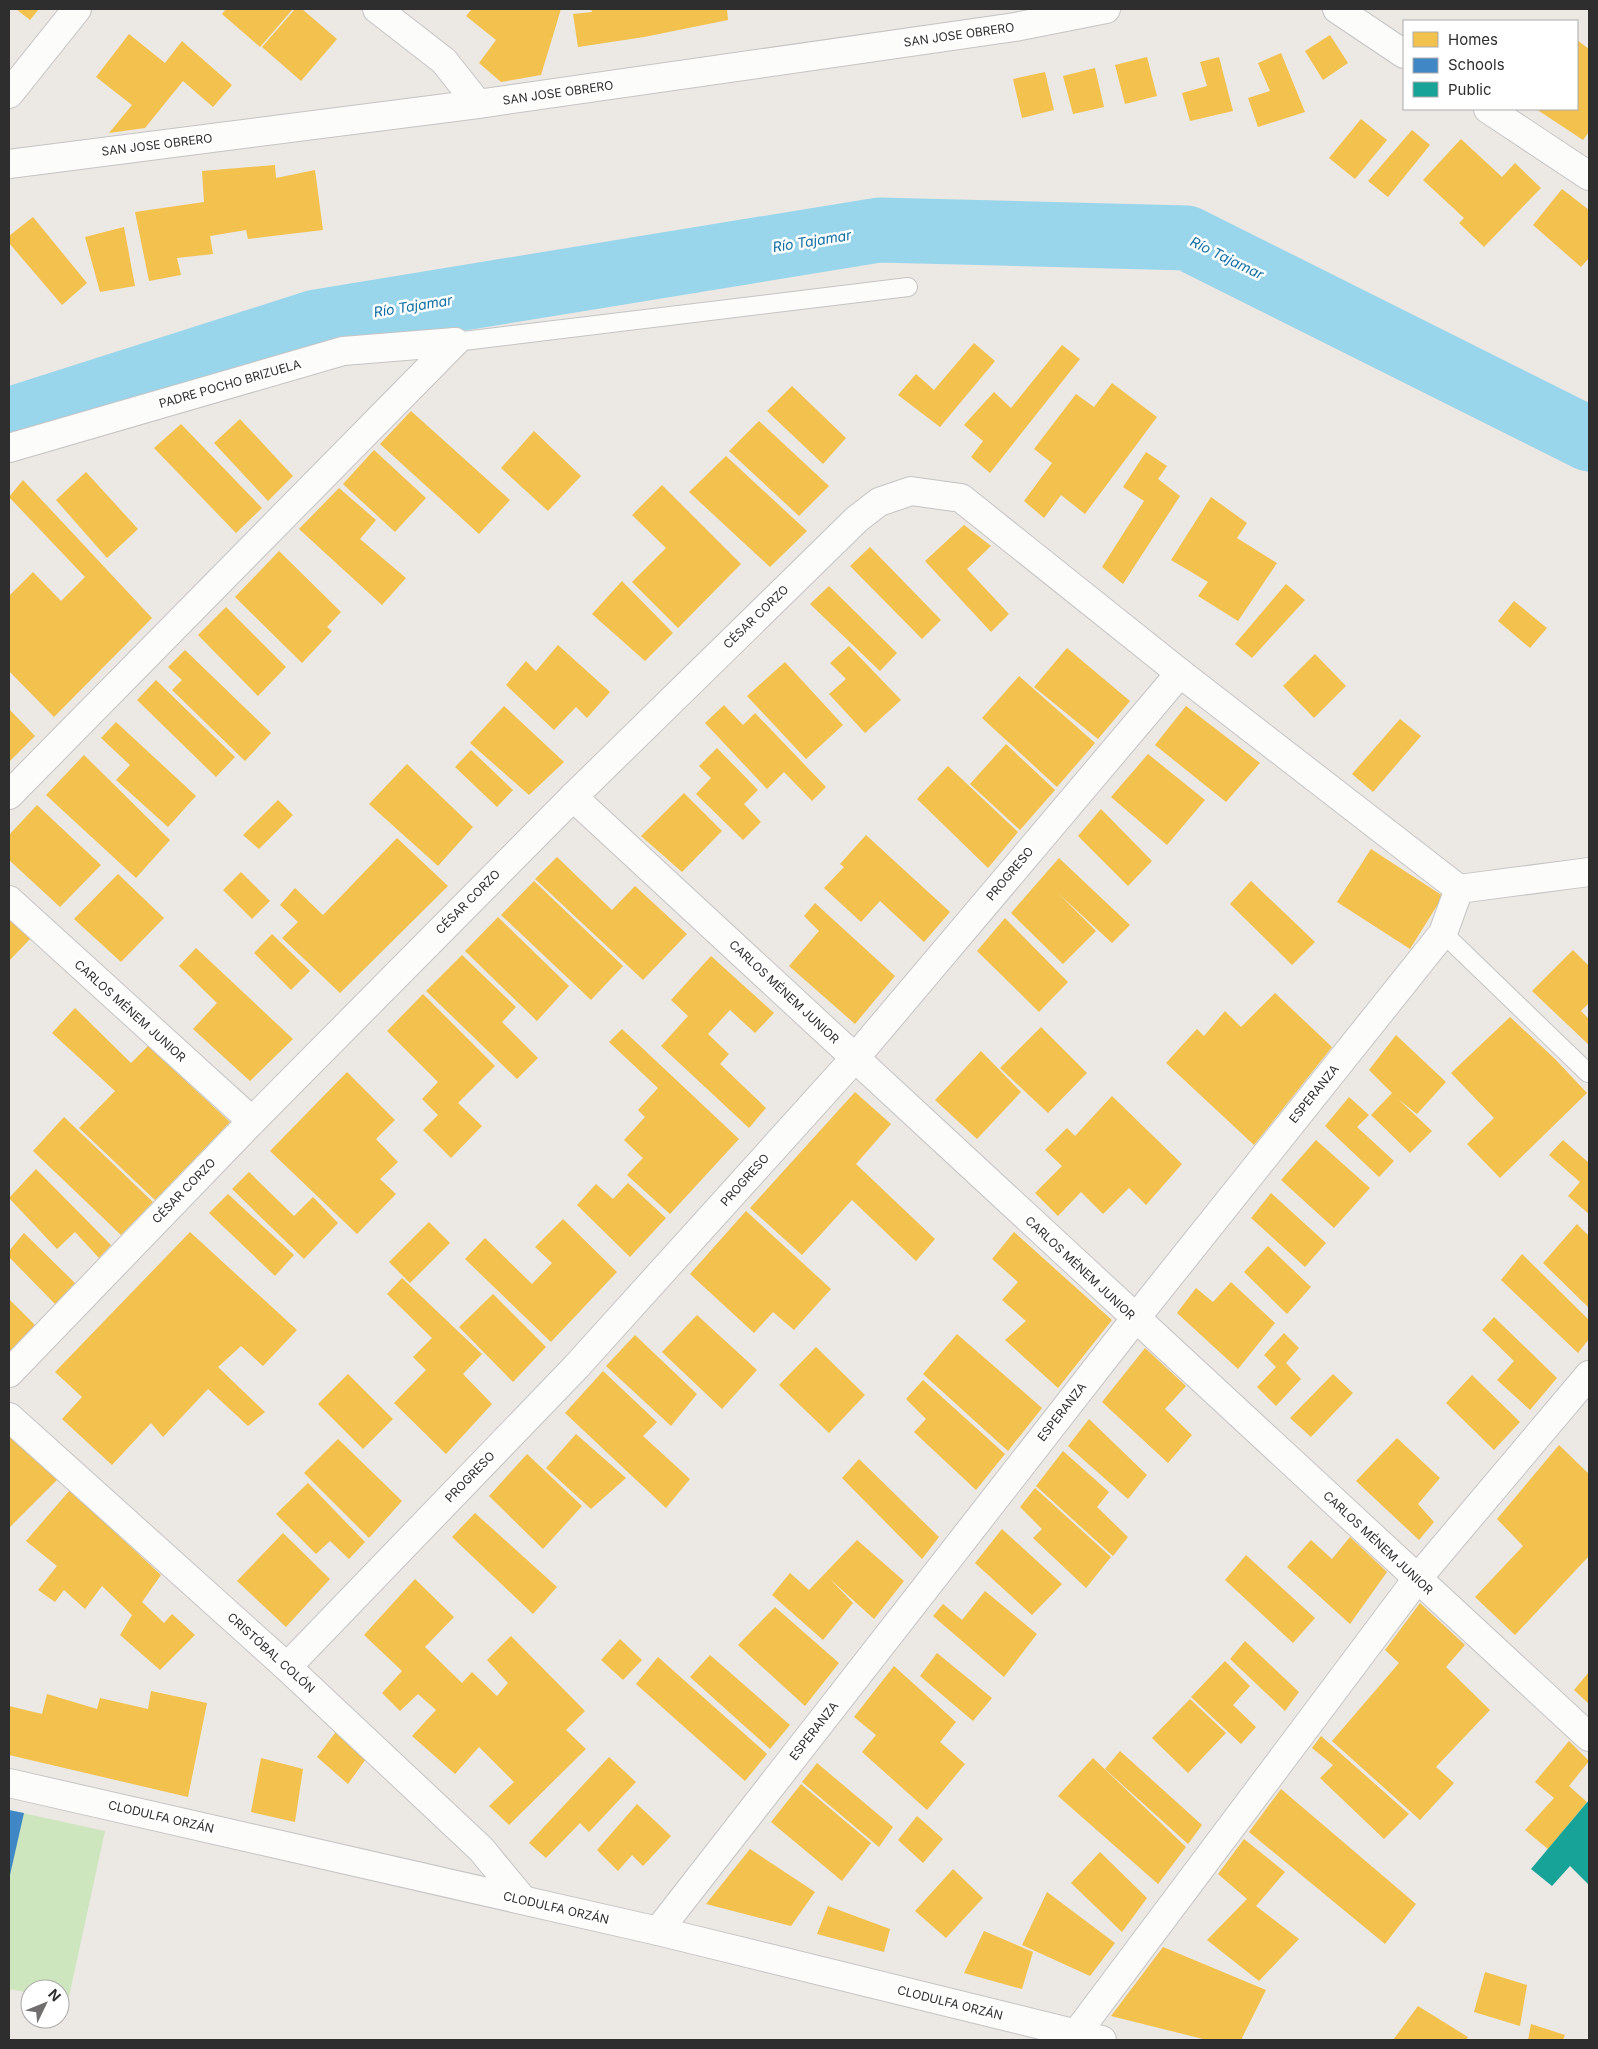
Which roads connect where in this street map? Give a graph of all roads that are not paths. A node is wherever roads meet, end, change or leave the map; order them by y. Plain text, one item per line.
1 (77, 9) edge
2 (377, 9) edge
3 (1106, 9) edge
4 (1337, 9) edge
5 (1403, 53) edge
6 (9, 94) edge
7 (478, 104) junction
8 (1490, 110) edge
9 (9, 164) edge
10 (1589, 176) edge
11 (908, 287) dead end
12 (455, 342) junction
13 (9, 448) edge
14 (1180, 673) junction
15 (9, 795) edge
16 (573, 797) junction
17 (1589, 872) edge
18 (1459, 889) junction
19 (9, 900) edge
20 (1443, 933) junction
21 (855, 1058) junction
22 (1588, 1073) edge
23 (252, 1121) junction
24 (1135, 1319) junction
25 (9, 1373) edge
26 (1589, 1375) edge
27 (9, 1417) edge
28 (1417, 1579) junction
29 (287, 1667) junction
30 (1589, 1738) edge
31 (9, 1783) edge
32 (523, 1900) junction
33 (658, 1931) junction
34 (1089, 2037) edge

1 - 6 street
2 - 7 street
3 - 7 street, SAN JOSE OBRERO
4 - 5 street
7 - 9 street, SAN JOSE OBRERO
8 - 10 street
11 - 12 lane
12 - 13 street, PADRE POCHO BRIZUELA
12 - 15 street
14 - 16 street, CÉSAR CORZO
14 - 18 street
14 - 21 street, PROGRESO
16 - 21 street, CARLOS MÉNEM JUNIOR
16 - 23 street, CÉSAR CORZO
17 - 18 street
18 - 20 street, ESPERANZA
19 - 23 street, CARLOS MÉNEM JUNIOR
20 - 22 lane
20 - 24 street, ESPERANZA
21 - 24 street, CARLOS MÉNEM JUNIOR
21 - 29 street, PROGRESO
23 - 25 street, CÉSAR CORZO
24 - 28 street, CARLOS MÉNEM JUNIOR
24 - 33 street, ESPERANZA
26 - 28 street
27 - 29 street, CRISTÓBAL COLÓN
28 - 30 street, CARLOS MÉNEM JUNIOR
28 - 34 street
29 - 32 street, CRISTÓBAL COLÓN
31 - 32 street, CLODULFA ORZÁN
32 - 33 street, CLODULFA ORZÁN
33 - 34 street, CLODULFA ORZÁN

